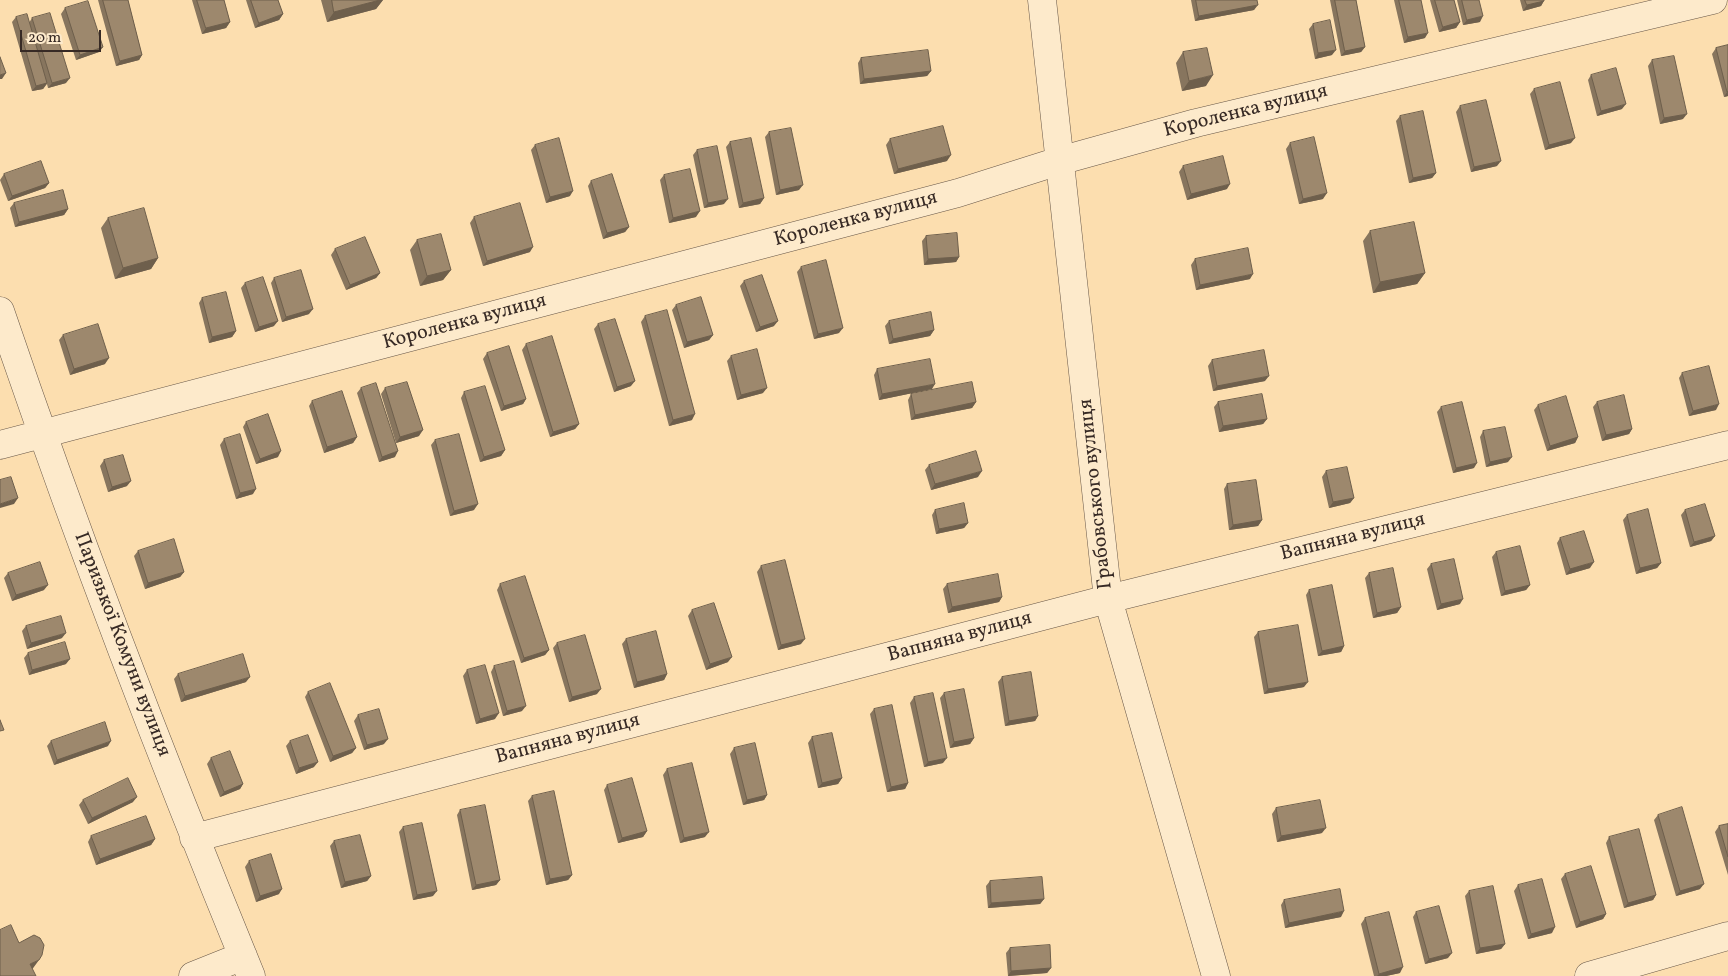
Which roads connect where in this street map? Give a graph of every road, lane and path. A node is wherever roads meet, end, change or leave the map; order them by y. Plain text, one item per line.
1 (1042, 0) edge
2 (1713, 0) edge
3 (1059, 161) junction
4 (0, 311) edge
5 (42, 434) junction
6 (0, 445) edge
7 (1728, 445) edge
8 (1108, 599) junction
9 (194, 838) junction
10 (1728, 936) edge
11 (247, 966) edge
12 (193, 976) edge
13 (1216, 976) edge
14 (1589, 976) edge

1 - 3 street, Грабовського вулиця
2 - 3 street, Короленка вулиця
3 - 5 street, Короленка вулиця
3 - 8 street, Грабовського вулиця
4 - 5 street, Паризької Комуни вулиця
5 - 6 street, Короленка вулиця
5 - 9 street, Паризької Комуни вулиця
7 - 8 street, Вапняна вулиця
8 - 9 street, Вапняна вулиця
8 - 13 street, Грабовського вулиця
9 - 11 street, Паризької Комуни вулиця
10 - 14 street
11 - 12 street

